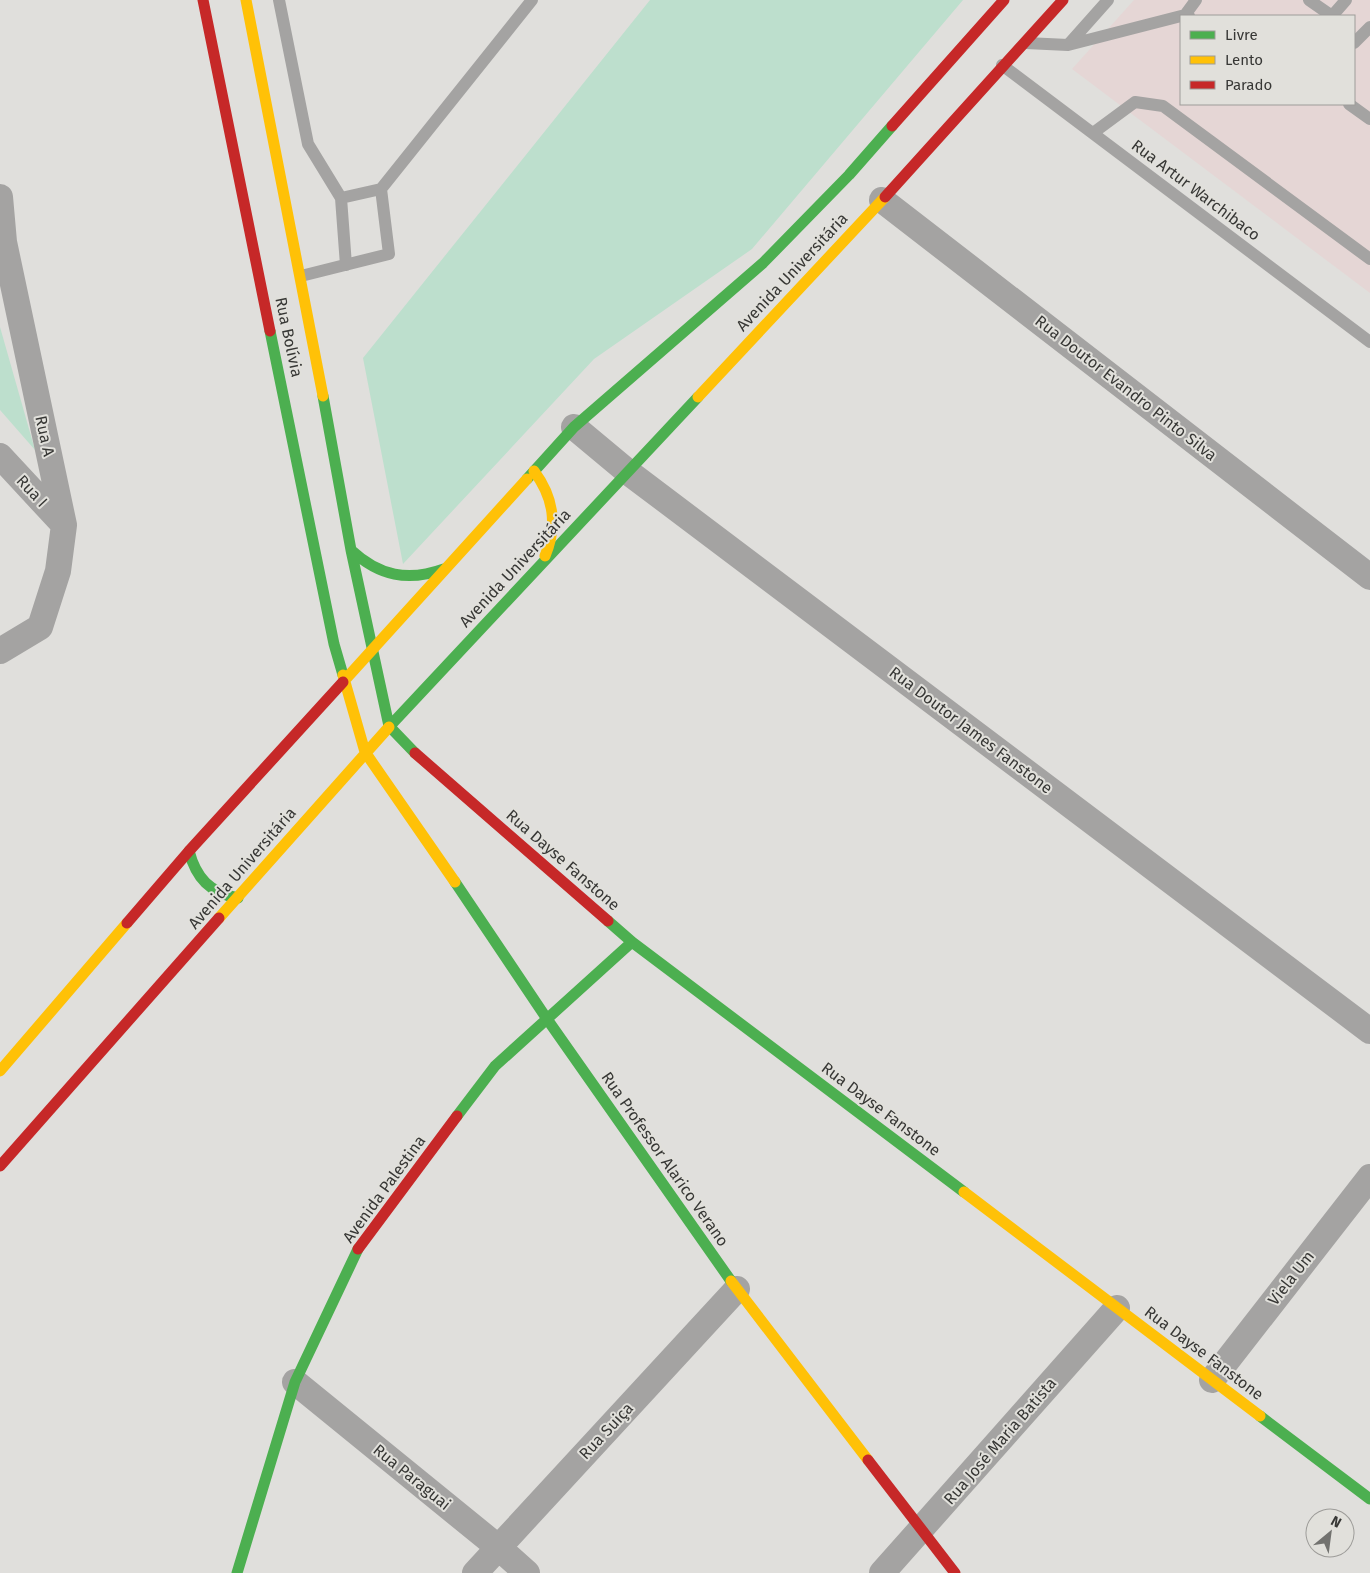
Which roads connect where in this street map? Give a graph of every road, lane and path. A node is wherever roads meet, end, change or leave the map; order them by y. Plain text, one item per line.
1 (203, 0) edge
2 (246, 0) edge
3 (279, 0) edge
4 (532, 0) edge
5 (1004, 0) edge
6 (1063, 0) edge
7 (1108, 0) edge
8 (1196, 0) edge
9 (1308, 0) edge
10 (1346, 0) edge
11 (1187, 15) edge
12 (1330, 15) edge
13 (1333, 15) edge
14 (1180, 17) edge
15 (1370, 27) edge
16 (1359, 39) edge
17 (1024, 43) junction
18 (1068, 45) junction
19 (1002, 65) junction
20 (1350, 105) edge
21 (1370, 120) edge
22 (1093, 133) junction
23 (381, 190) junction
24 (0, 197) edge
25 (341, 198) junction
26 (882, 200) junction
27 (1370, 259) edge
28 (346, 265) junction
29 (301, 276) junction
30 (1370, 342) edge
31 (574, 427) junction
32 (0, 456) edge
33 (534, 471) junction
34 (628, 472) junction
35 (64, 526) junction
36 (350, 550) junction
37 (543, 560) junction
38 (444, 569) junction
39 (1370, 577) edge
40 (0, 651) edge
41 (371, 651) junction
42 (344, 680) junction
43 (389, 726) junction
44 (365, 752) junction
45 (189, 851) junction
46 (238, 898) junction
47 (632, 942) junction
48 (547, 1019) junction
49 (1370, 1031) edge
50 (5, 1057) edge
51 (0, 1166) edge
52 (1370, 1177) edge
53 (737, 1289) junction
54 (1117, 1308) junction
55 (1212, 1380) junction
56 (295, 1382) junction
57 (1370, 1499) edge
58 (922, 1530) junction
59 (499, 1548) junction
60 (237, 1573) edge
61 (475, 1573) edge
62 (527, 1573) edge
63 (882, 1573) edge
64 (955, 1573) edge

1 - 42 main road, Rua Bolívia
2 - 29 main road, Rua Bolívia
3 - 25 lane
4 - 23 lane
5 - 31 main road, Avenida Universitária
6 - 17 main road, Avenida Universitária
7 - 18 lane
8 - 11 lane
9 - 12 lane
10 - 13 lane
14 - 18 lane
15 - 16 lane
17 - 18 lane
17 - 19 main road, Avenida Universitária
19 - 22 lane, Rua Artur Warchibaco
19 - 26 main road, Avenida Universitária
20 - 21 lane
22 - 27 lane
22 - 30 lane, Rua Artur Warchibaco
23 - 25 lane
23 - 28 lane
24 - 35 street, Rua A
25 - 28 lane
26 - 34 main road, Avenida Universitária
26 - 39 street, Rua Doutor Evandro Pinto Silva
28 - 29 lane
29 - 36 main road, Rua Bolívia
31 - 33 main road, Avenida Universitária
31 - 34 street, Rua Doutor James Fanstone
32 - 35 street, Rua I
33 - 37 main road
33 - 38 main road, Avenida Universitária
34 - 37 main road, Avenida Universitária
34 - 49 street, Rua Doutor James Fanstone
35 - 40 street, Rua A
36 - 38 main road
36 - 41 main road, Rua Bolívia
37 - 43 main road, Avenida Universitária
38 - 41 main road, Avenida Universitária
41 - 42 main road, Avenida Universitária
41 - 43 main road, Rua Bolívia
42 - 44 main road, Rua Bolívia
42 - 45 main road, Avenida Universitária
43 - 44 main road, Avenida Universitária
43 - 47 main road, Rua Dayse Fanstone
44 - 46 main road, Avenida Universitária
44 - 48 main road, Rua Professor Alarico Verano
45 - 46 main road
45 - 50 main road, Avenida Universitária
46 - 51 main road, Avenida Universitária
47 - 48 main road, Avenida Palestina
47 - 54 main road, Rua Dayse Fanstone
48 - 53 main road, Rua Professor Alarico Verano
48 - 56 main road, Avenida Palestina
52 - 55 street, Viela Um
53 - 58 main road, Rua Professor Alarico Verano
53 - 59 street, Rua Suiça
54 - 55 main road, Rua Dayse Fanstone
54 - 58 street, Rua José Maria Batista
55 - 57 main road, Rua Dayse Fanstone
56 - 59 street, Rua Paraguai
56 - 60 main road, Avenida Palestina
58 - 63 street, Rua José Maria Batista
58 - 64 main road, Rua Professor Alarico Verano
59 - 61 street, Rua Suiça
59 - 62 street, Rua Paraguai

